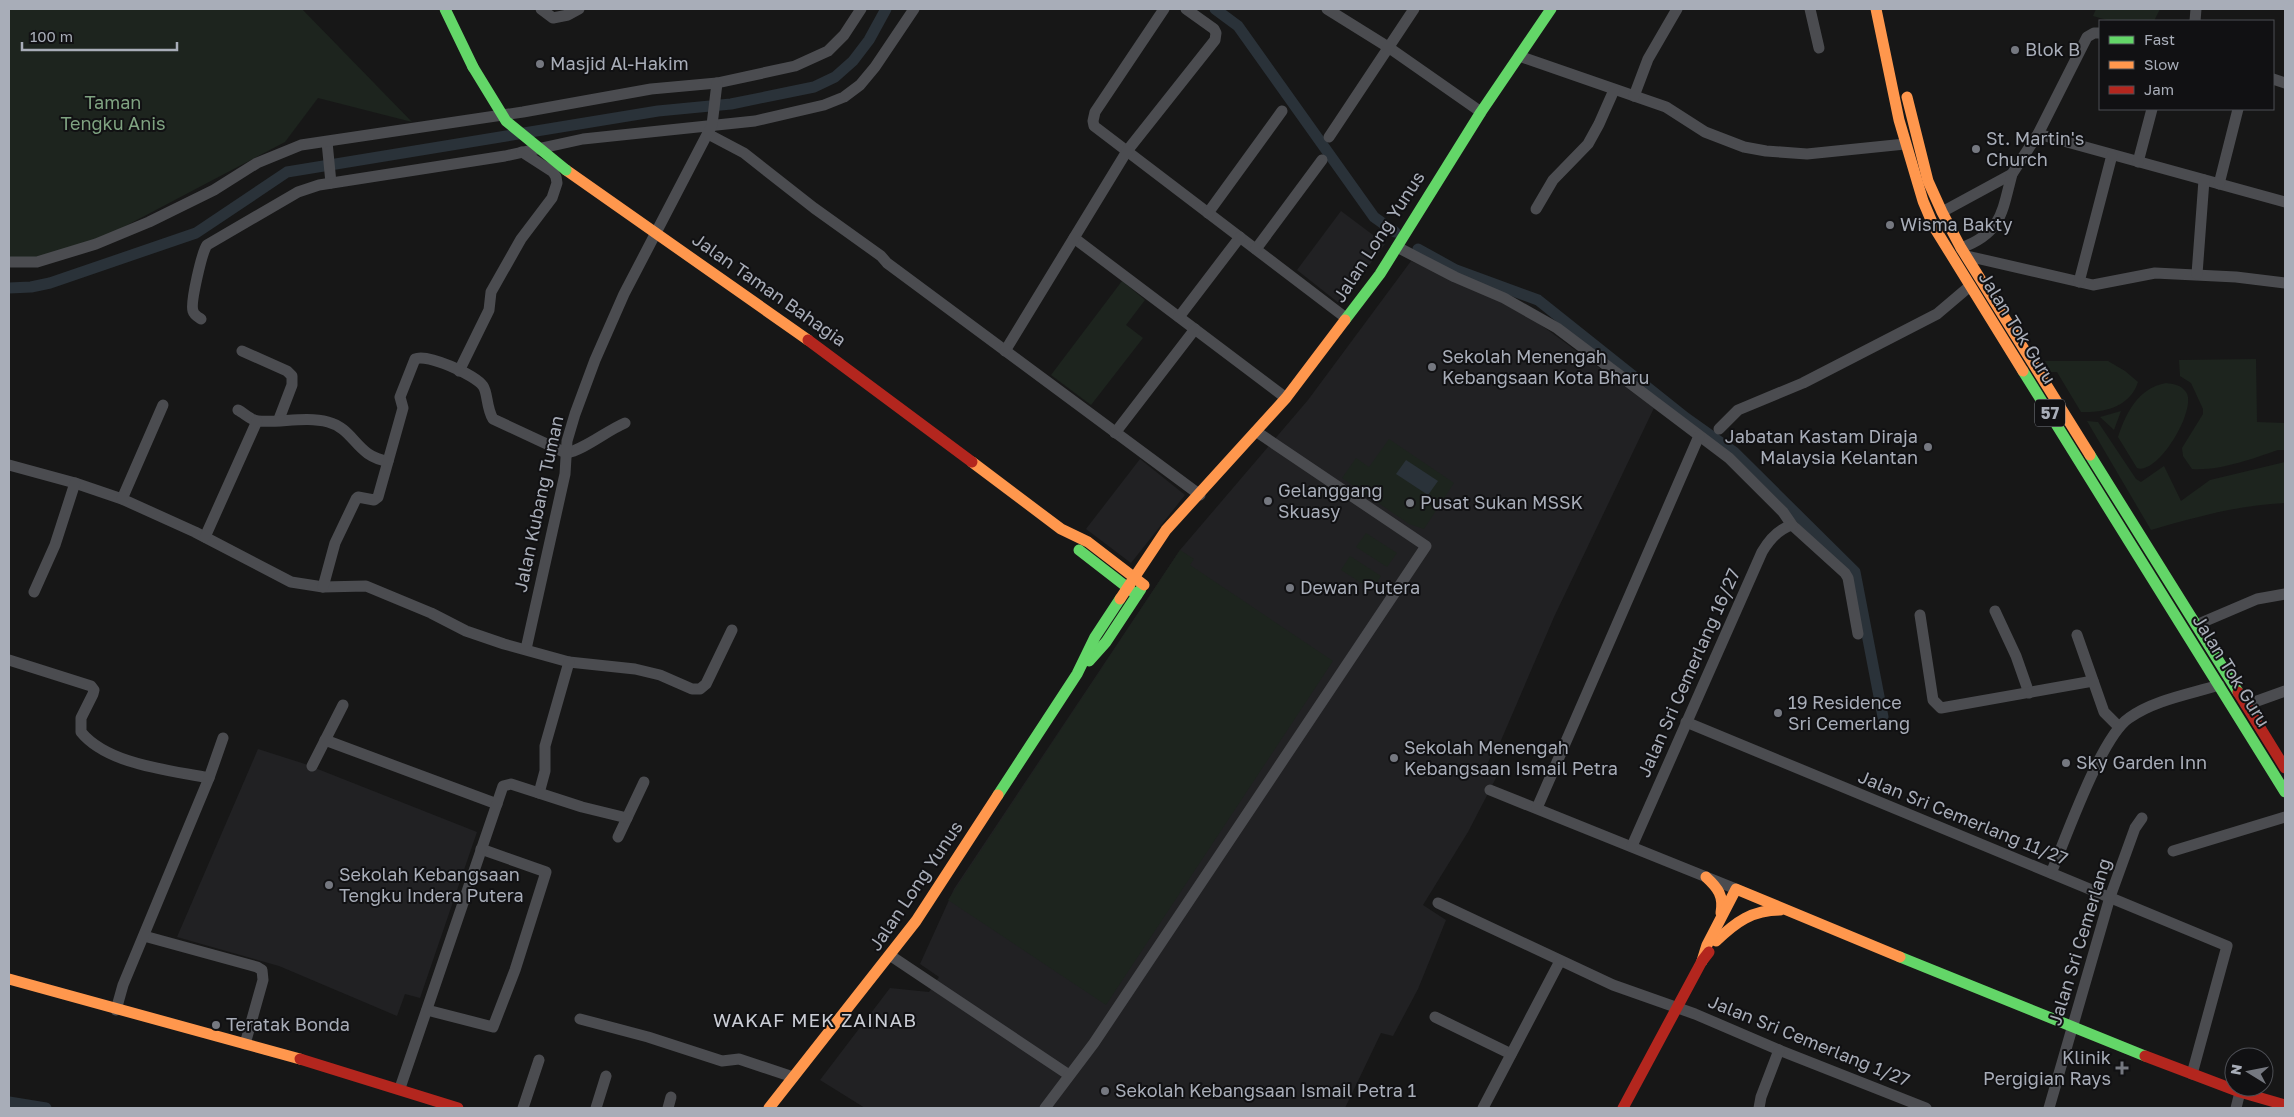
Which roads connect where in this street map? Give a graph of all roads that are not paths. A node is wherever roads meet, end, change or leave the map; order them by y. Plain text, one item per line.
1 (445, 9) edge
2 (541, 9) edge
3 (579, 9) edge
4 (861, 9) edge
5 (914, 9) edge
6 (1164, 9) edge
7 (1186, 9) edge
8 (1414, 9) edge
9 (1551, 9) edge
10 (1677, 9) edge
11 (1810, 9) edge
12 (1876, 9) edge
13 (1887, 9) edge
14 (1334, 11) edge
15 (2099, 33) edge
16 (1388, 47) junction
17 (1819, 48) dead end
18 (1519, 56) junction
19 (1900, 67) dead end
20 (1904, 86) dead end
21 (717, 88) junction
22 (1614, 90) junction
23 (1634, 96) junction
24 (2152, 110) edge
25 (2238, 110) edge
26 (1282, 111) dead end
27 (1481, 112) junction
28 (710, 129) junction
29 (2038, 134) junction
30 (1329, 137) dead end
31 (327, 142) junction
32 (1905, 144) junction
33 (1127, 151) junction
34 (522, 152) junction
35 (2112, 155) junction
36 (1322, 160) dead end
37 (2138, 162) junction
38 (2012, 174) junction
39 (330, 178) junction
40 (2204, 180) junction
41 (2219, 184) junction
42 (2285, 202) edge
43 (1536, 209) dead end
44 (1942, 212) junction
45 (1208, 213) junction
46 (657, 233) junction
47 (1240, 237) junction
48 (1074, 238) junction
49 (1397, 247) junction
50 (1256, 249) junction
51 (1964, 252) junction
52 (9, 262) edge
53 (2197, 274) junction
54 (2079, 282) junction
55 (2285, 283) edge
56 (1970, 286) junction
57 (1179, 317) junction
58 (1346, 318) junction
59 (201, 319) dead end
60 (1195, 330) junction
61 (242, 351) dead end
62 (1006, 351) junction
63 (459, 371) junction
64 (1286, 398) junction
65 (163, 405) dead end
66 (238, 410) dead end
67 (279, 419) junction
68 (257, 421) junction
69 (625, 423) dead end
70 (1719, 429) dead end
71 (1257, 432) junction
72 (1115, 433) junction
73 (1699, 436) junction
74 (566, 453) junction
75 (388, 461) junction
76 (9, 465) edge
77 (76, 483) junction
78 (1200, 495) junction
79 (122, 500) junction
80 (1792, 525) junction
81 (205, 537) junction
82 (1174, 540) dead end
83 (1131, 583) junction
84 (1143, 586) joint
85 (323, 587) junction
86 (34, 592) dead end
87 (2285, 594) edge
88 (1995, 611) dead end
89 (1920, 615) dead end
90 (2196, 625) junction
91 (732, 630) dead end
92 (1858, 634) dead end
93 (2077, 634) dead end
94 (526, 649) junction
95 (9, 660) edge
96 (569, 662) junction
97 (1077, 674) junction
98 (2093, 681) junction
99 (2219, 685) junction
100 (2285, 691) edge
101 (2029, 693) junction
102 (343, 705) dead end
103 (2246, 705) junction
104 (1686, 722) junction
105 (2119, 727) junction
106 (223, 738) dead end
107 (325, 740) junction
108 (312, 766) dead end
109 (2285, 768) edge
110 (209, 778) junction
111 (644, 782) dead end
112 (1490, 790) dead end
113 (2285, 792) edge
114 (539, 793) junction
115 (497, 804) junction
116 (1537, 808) junction
117 (627, 818) junction
118 (2142, 818) dead end
119 (2285, 818) edge
120 (618, 837) dead end
121 (1632, 846) junction
122 (481, 849) junction
123 (2173, 851) dead end
124 (2050, 873) junction
125 (1706, 877) junction
126 (1739, 890) junction
127 (2110, 898) junction
128 (1438, 903) dead end
129 (1787, 910) junction
130 (1719, 922) junction
131 (144, 936) junction
132 (1716, 941) junction
133 (891, 956) junction
134 (1560, 961) junction
135 (1702, 961) junction
136 (9, 979) edge
137 (1677, 1008) junction
138 (116, 1010) junction
139 (427, 1010) junction
140 (1435, 1017) dead end
141 (580, 1019) dead end
142 (2072, 1028) junction
143 (244, 1044) junction
144 (1779, 1050) junction
145 (1511, 1054) junction
146 (539, 1060) dead end
147 (2192, 1074) junction
148 (1070, 1075) junction
149 (606, 1076) dead end
150 (793, 1077) junction
151 (2224, 1086) edge
152 (400, 1088) junction
153 (2257, 1097) edge
154 (2285, 1105) edge
155 (458, 1108) edge
156 (523, 1108) edge
157 (596, 1108) edge
158 (769, 1108) edge
159 (1044, 1108) edge
160 (1482, 1108) edge
161 (1623, 1108) edge
162 (1759, 1108) edge
163 (1926, 1108) edge
164 (2049, 1108) edge

1 - 46 main road, Jalan Taman Bahagia, bridge
2 - 3 street
4 - 21 street
5 - 28 street
6 - 33 street
7 - 33 street
8 - 16 street
9 - 18 main road, Jalan Long Yunus
10 - 23 street
11 - 17 street
12 - 32 main road, Jalan Tok Guru / 57
13 - 19 main road
14 - 16 street
15 - 29 street
16 - 27 street
16 - 30 street
18 - 22 street
18 - 27 main road, Jalan Long Yunus
20 - 44 main road, Jalan Tok Guru / 57
21 - 28 street, Jalan Kubang Tuman
21 - 31 street
22 - 23 street
22 - 43 street
23 - 32 street
24 - 37 street
25 - 41 street
26 - 45 street
27 - 49 main road, Jalan Long Yunus
28 - 34 street
28 - 46 street, Jalan Kubang Tuman
28 - 62 street
29 - 35 street
29 - 38 street
31 - 39 street
31 - 52 street
32 - 56 main road, Jalan Tok Guru / 57
33 - 45 street
33 - 48 street
34 - 39 street
34 - 63 street
35 - 37 street
35 - 54 street
36 - 50 street
37 - 40 street
38 - 44 street
38 - 51 street
39 - 59 street
40 - 41 street
40 - 53 street
41 - 42 street
44 - 51 main road, Jalan Tok Guru / 57
45 - 47 street
46 - 74 street, Jalan Kubang Tuman
46 - 83 main road, Jalan Taman Bahagia
47 - 50 street
47 - 57 street
48 - 57 street
48 - 62 street
49 - 58 main road, Jalan Long Yunus
49 - 73 street
50 - 58 street
51 - 54 street
51 - 90 main road, Jalan Tok Guru / 57
53 - 54 street
53 - 55 street
56 - 70 street
56 - 99 main road, Jalan Tok Guru / 57
57 - 60 street
58 - 64 main road, Jalan Long Yunus
60 - 64 street
60 - 72 street
61 - 67 street
62 - 72 street
63 - 74 street
63 - 75 street
64 - 71 main road, Jalan Long Yunus
65 - 79 street
66 - 68 street
67 - 68 street
67 - 75 street
68 - 81 street
69 - 74 street
71 - 78 main road, Jalan Long Yunus
71 - 148 street
72 - 78 street
73 - 80 street
73 - 116 street
74 - 94 street, Jalan Kubang Tuman
75 - 85 street
76 - 77 street
77 - 79 street
77 - 86 street
78 - 82 main road, Jalan Long Yunus
78 - 83 main road, Jalan Long Yunus
79 - 81 street
80 - 92 street
80 - 104 street, Jalan Sri Cemerlang 16/27
81 - 85 street
83 - 84 main road, Jalan Taman Bahagia
83 - 97 main road, Jalan Long Yunus
84 - 97 main road, Jalan Long Yunus
85 - 94 street
87 - 90 street
88 - 101 street
89 - 101 street
90 - 103 main road, Jalan Tok Guru / 57
91 - 96 street
93 - 98 street
94 - 96 street
95 - 110 street
96 - 114 street
97 - 133 main road, Jalan Long Yunus
98 - 101 street
98 - 105 street
99 - 105 street
99 - 113 main road, Jalan Tok Guru / 57
100 - 103 street
102 - 107 street
103 - 109 main road, Jalan Tok Guru / 57
104 - 121 street, Jalan Sri Cemerlang 16/27
104 - 124 street, Jalan Sri Cemerlang 11/27
105 - 124 street
106 - 110 street
107 - 108 street
107 - 115 street
110 - 131 street
111 - 117 street
112 - 116 street
114 - 115 street
114 - 117 street
115 - 122 street
116 - 121 street
117 - 120 street
118 - 127 street, Jalan Sri Cemerlang
119 - 123 street
121 - 125 street
122 - 139 street
122 - 139 street
124 - 127 street, Jalan Sri Cemerlang 11/27
125 - 126 street
125 - 130 main road
126 - 129 main road
126 - 130 main road
126 - 132 main road
127 - 142 street, Jalan Sri Cemerlang
127 - 147 street, Jalan Sri Cemerlang 11/27
128 - 134 street, Jalan Sri Cemerlang 1/27
129 - 132 main road
129 - 142 main road
130 - 135 main road
131 - 138 street
131 - 143 street
132 - 135 main road
133 - 148 street
133 - 150 main road, Jalan Long Yunus
134 - 137 street, Jalan Sri Cemerlang 1/27
134 - 145 street
135 - 137 main road
136 - 138 main road
137 - 144 street, Jalan Sri Cemerlang 1/27
137 - 161 main road
138 - 143 main road
139 - 152 street
140 - 145 street
141 - 150 street
142 - 147 main road
142 - 164 street, Jalan Sri Cemerlang
143 - 152 main road
144 - 162 street
144 - 163 street, Jalan Sri Cemerlang 1/27
145 - 160 street
146 - 156 street
147 - 151 main road
148 - 159 street
149 - 157 street
150 - 158 main road, Jalan Long Yunus
152 - 155 main road
153 - 154 main road

